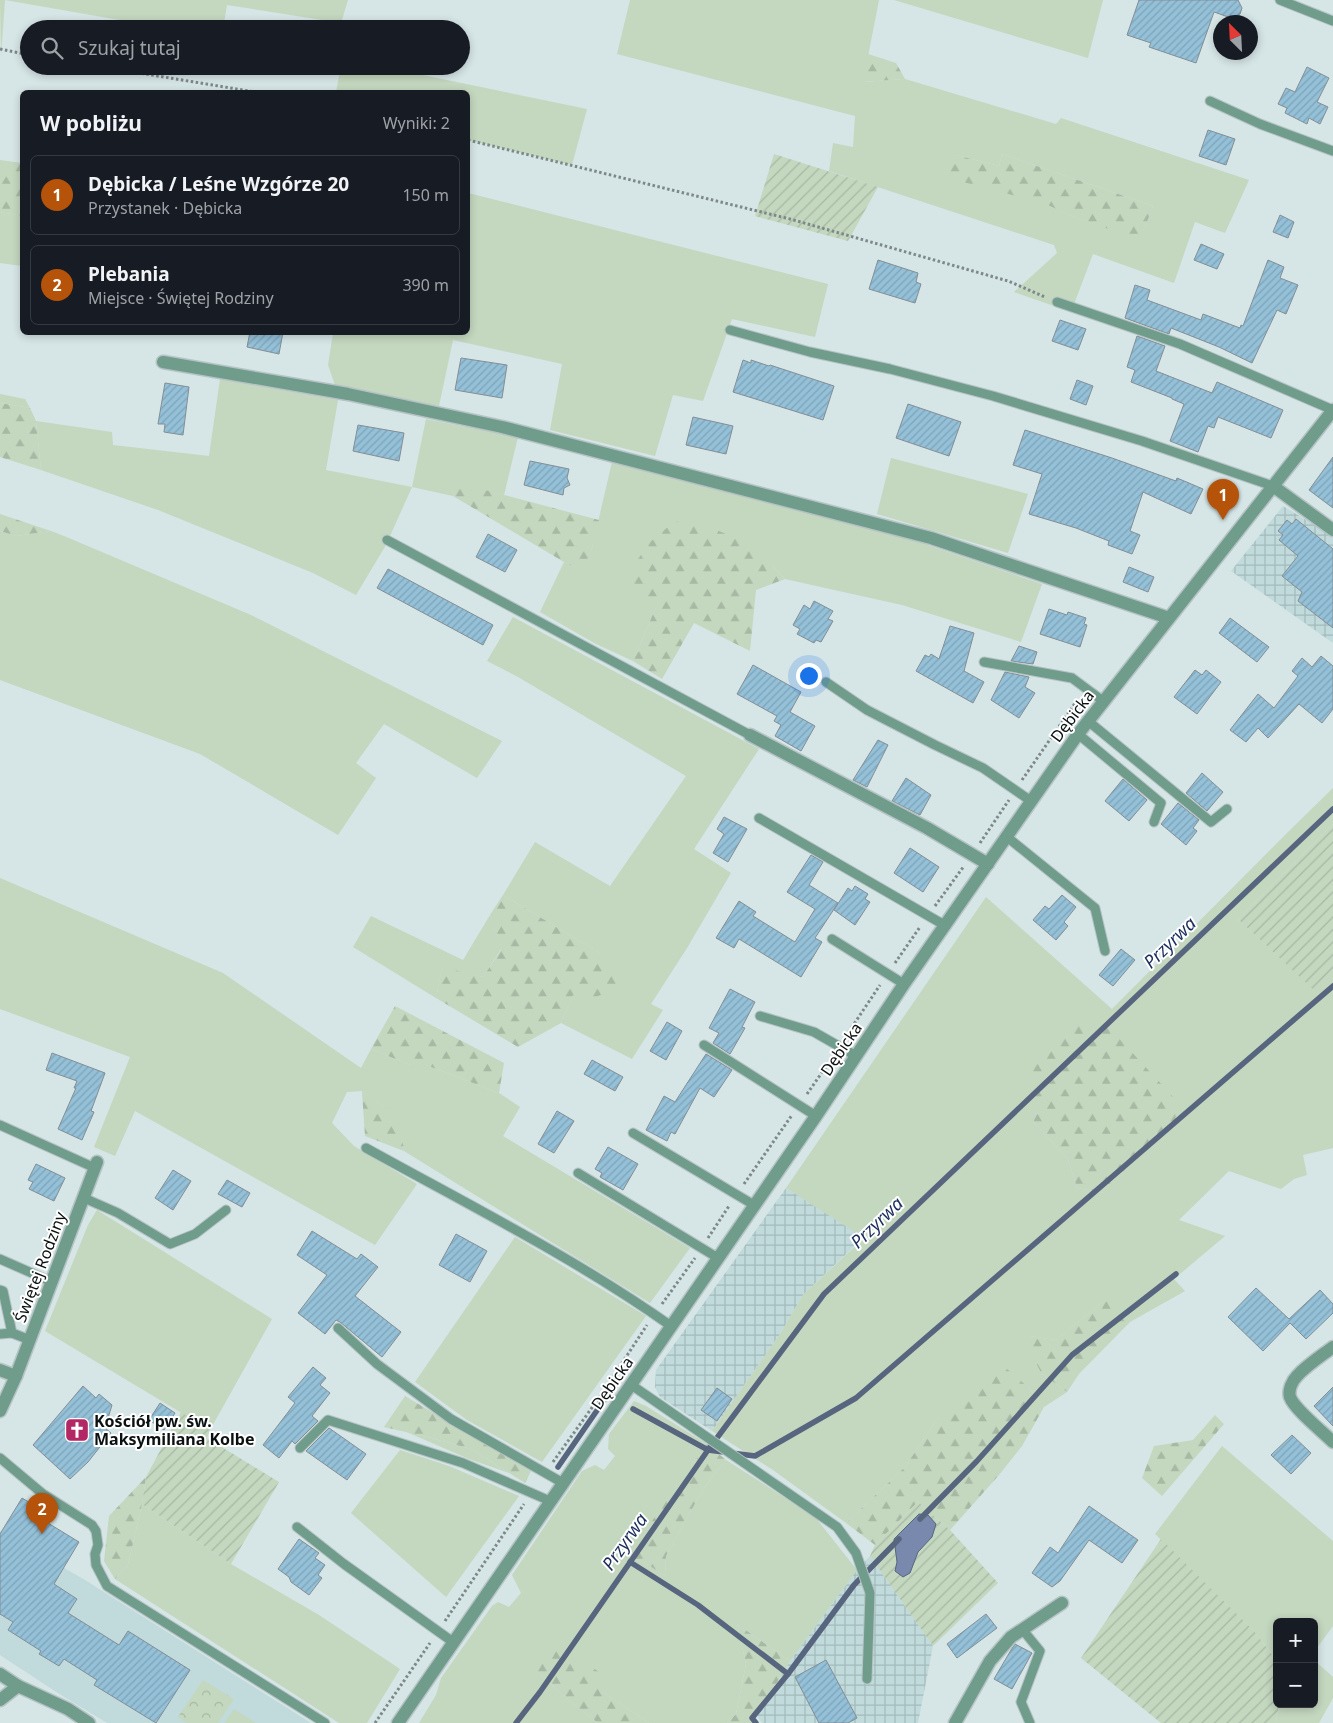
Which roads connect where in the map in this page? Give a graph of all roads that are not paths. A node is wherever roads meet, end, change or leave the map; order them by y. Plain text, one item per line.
1 (1280, 0) edge
2 (1333, 21) edge
3 (1210, 101) dead end
4 (1333, 151) edge
5 (1057, 302) road end
6 (730, 330) dead end
7 (163, 362) dead end
8 (1333, 410) edge
9 (1273, 486) junction
10 (1333, 530) edge
11 (387, 540) dead end
12 (1170, 618) junction
13 (984, 662) dead end
14 (826, 682) dead end
15 (1104, 701) junction
16 (1088, 721) junction
17 (1078, 734) junction
18 (750, 735) joint
19 (1031, 801) junction
20 (1227, 808) dead end
21 (759, 818) dead end
22 (1154, 822) dead end
23 (1007, 837) junction
24 (988, 864) junction
25 (946, 926) junction
26 (832, 939) dead end
27 (1105, 951) dead end
28 (904, 984) junction
29 (760, 1016) dead end
30 (704, 1045) dead end
31 (856, 1056) junction
32 (816, 1116) junction
33 (0, 1125) edge
34 (633, 1134) dead end
35 (366, 1148) dead end
36 (96, 1165) joint
37 (578, 1173) dead end
38 (84, 1198) junction
39 (754, 1205) junction
40 (226, 1210) dead end
41 (718, 1258) junction
42 (0, 1259) edge
43 (52, 1282) junction
44 (0, 1290) edge
45 (671, 1326) junction
46 (338, 1328) dead end
47 (12, 1333) junction
48 (0, 1334) edge
49 (30, 1340) junction
50 (1333, 1346) edge
51 (0, 1370) edge
52 (16, 1376) junction
53 (630, 1384) junction
54 (0, 1411) edge
55 (1333, 1442) edge
56 (300, 1448) dead end
57 (0, 1458) edge
58 (563, 1482) junction
59 (550, 1501) junction
60 (297, 1527) dead end
61 (1062, 1603) dead end
62 (1022, 1629) junction
63 (453, 1642) junction
64 (0, 1674) edge
65 (867, 1679) dead end
66 (18, 1686) junction
67 (0, 1700) edge
68 (89, 1723) edge
69 (325, 1723) edge
70 (398, 1723) edge
71 (955, 1723) edge
72 (1030, 1723) edge

1 - 2 lane
3 - 4 lane
5 - 8 lane
6 - 9 lane
7 - 12 street
8 - 9 street, Dębicka
9 - 10 street
9 - 12 street, Dębicka
11 - 18 lane
12 - 15 street, Dębicka
13 - 15 lane
14 - 19 lane
15 - 16 street, Dębicka
16 - 17 street, Dębicka
16 - 20 lane
17 - 19 street, Dębicka
17 - 22 lane
18 - 24 street
19 - 23 street, Dębicka
21 - 25 lane
23 - 24 street, Dębicka
23 - 27 lane
24 - 25 street, Dębicka
25 - 28 street, Dębicka
26 - 28 lane
28 - 31 street, Dębicka
29 - 31 lane
30 - 32 lane
31 - 32 street, Dębicka
32 - 39 street, Dębicka
33 - 36 lane
34 - 39 lane
35 - 45 lane
36 - 38 street, Świętej Rodziny
37 - 41 lane
38 - 40 lane
38 - 43 street, Świętej Rodziny
39 - 41 street, Dębicka
41 - 45 street, Dębicka
42 - 43 lane
43 - 49 street, Świętej Rodziny
44 - 47 lane
45 - 53 street, Dębicka
46 - 58 lane
47 - 48 lane
47 - 49 lane
49 - 52 street, Świętej Rodziny
50 - 55 street
51 - 52 street
52 - 54 street, Świętej Rodziny
53 - 58 street, Dębicka
53 - 65 lane
56 - 59 lane
57 - 69 lane
58 - 59 street, Dębicka
59 - 63 street, Dębicka
60 - 63 lane
61 - 62 street
62 - 71 street
62 - 72 lane
63 - 70 street, Dębicka
64 - 66 street
66 - 67 street
66 - 68 street

